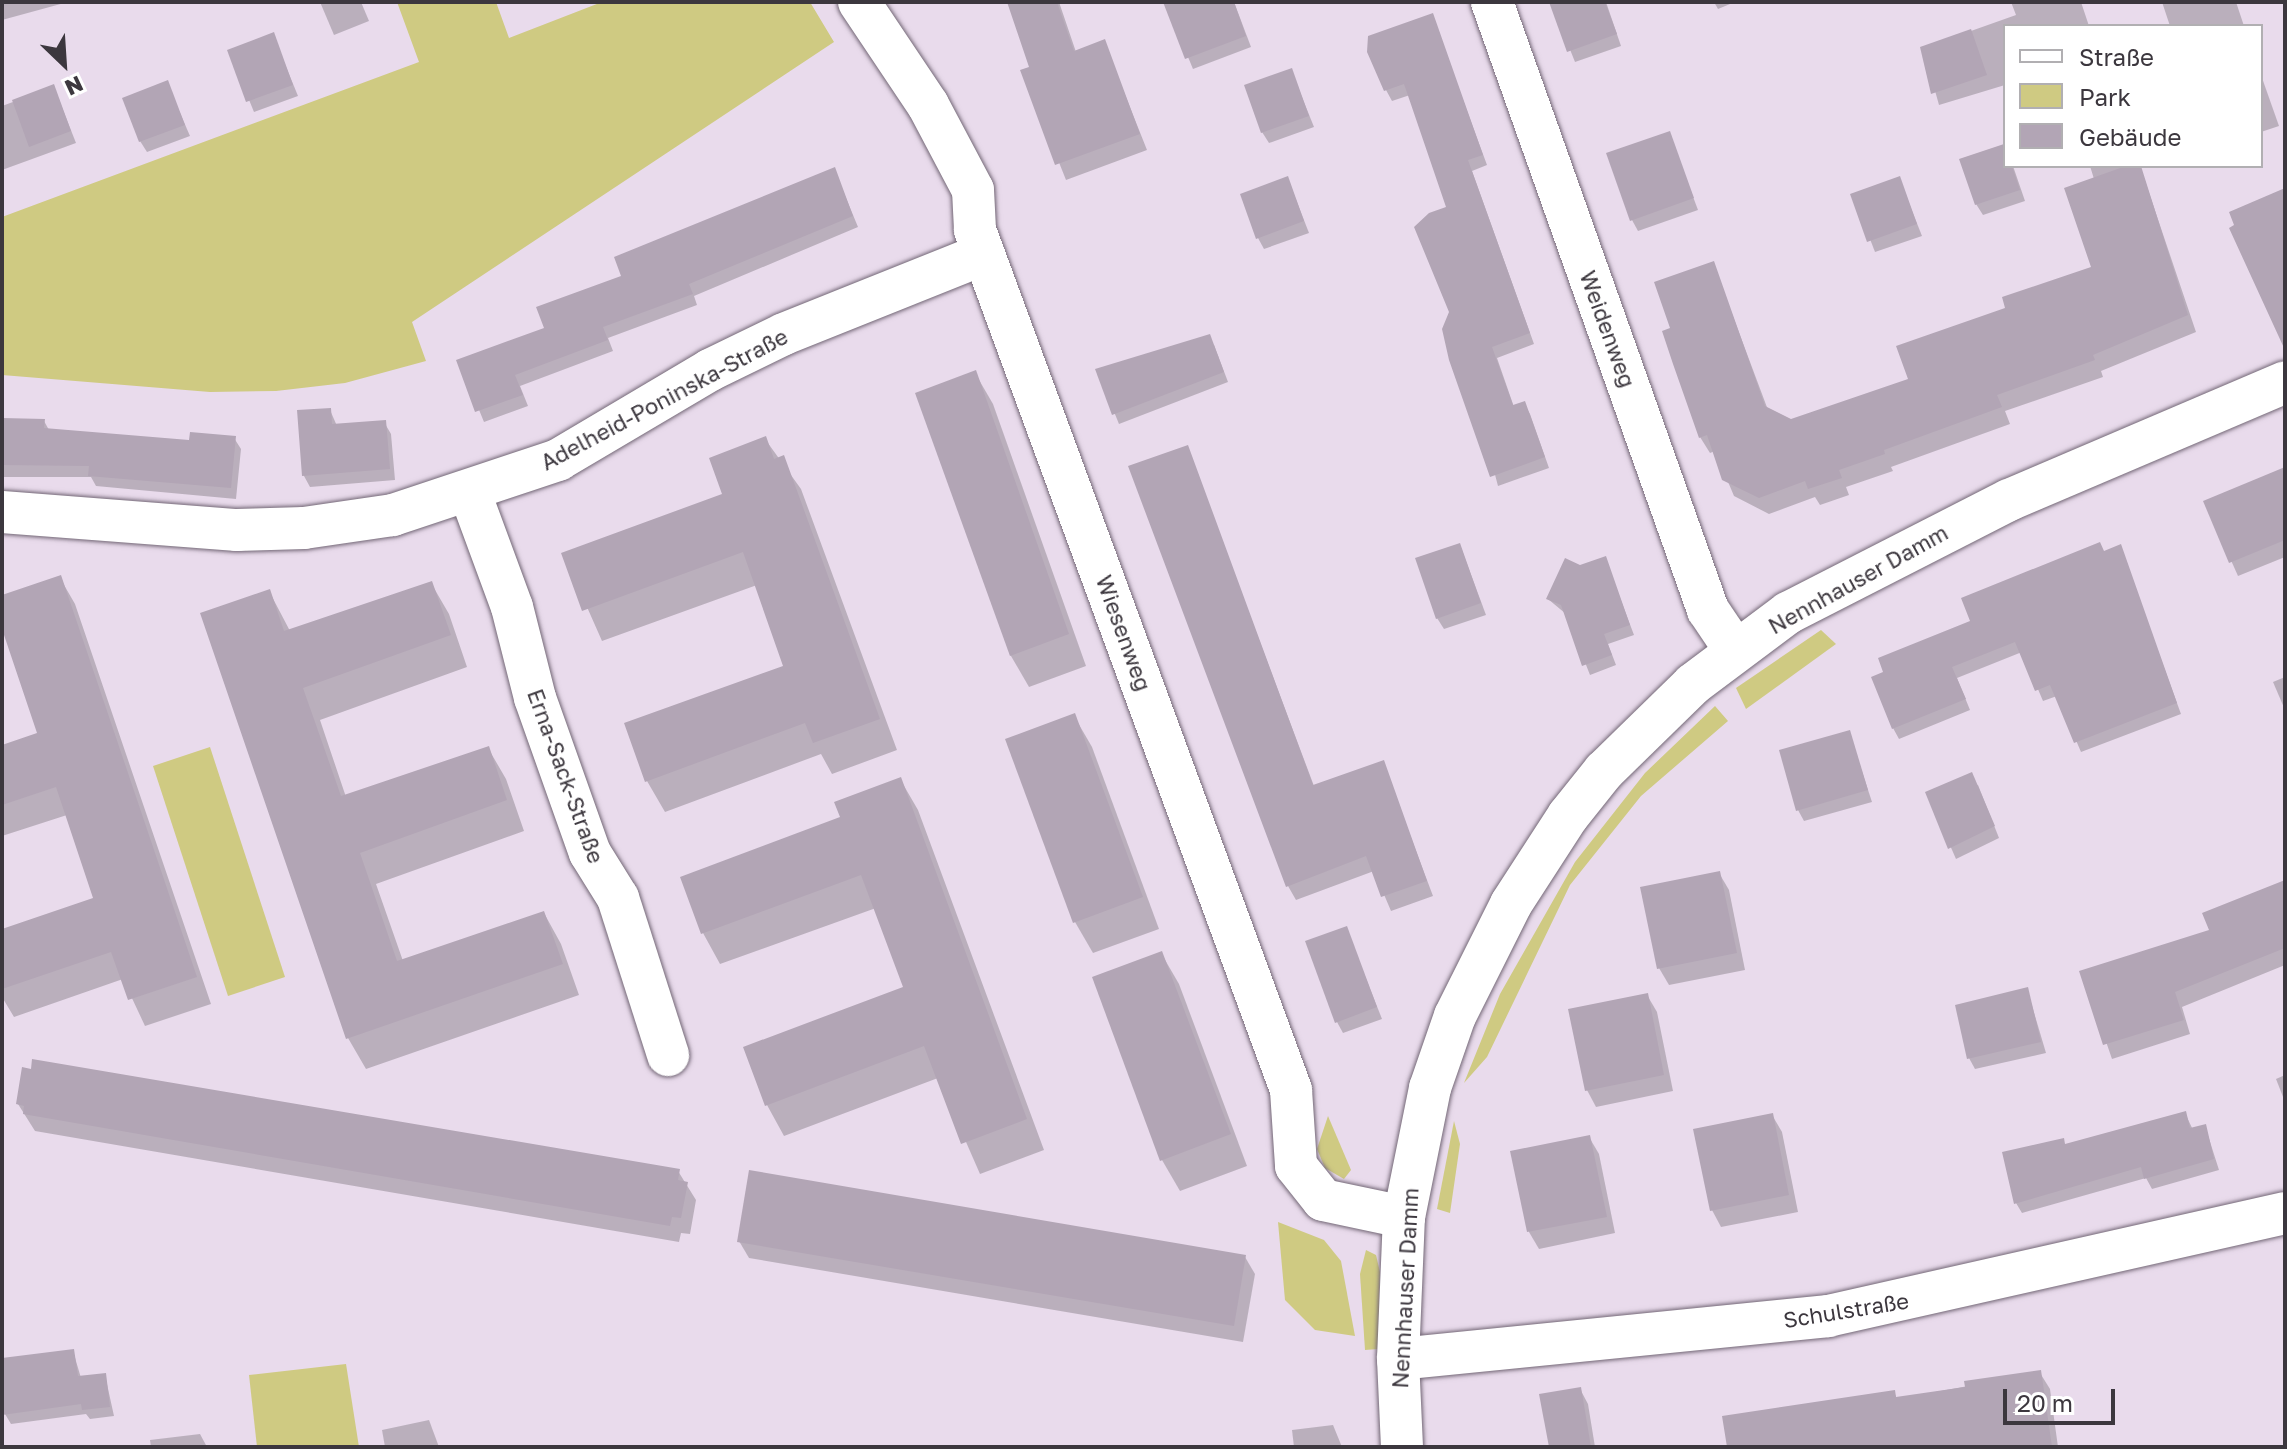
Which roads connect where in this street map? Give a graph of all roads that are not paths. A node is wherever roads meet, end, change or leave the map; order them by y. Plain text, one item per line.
1 (859, 2) edge
2 (1492, 2) edge
3 (984, 254) junction
4 (2285, 382) edge
5 (470, 493) junction
6 (2, 512) edge
7 (1735, 650) junction
8 (668, 1055) dead end
9 (2285, 1213) edge
10 (1404, 1217) junction
11 (1398, 1359) junction
12 (1402, 1447) edge

1 - 3 street, Wiesenweg
2 - 7 street, Weidenweg
3 - 5 street, Adelheid-Poninska-Straße
3 - 10 street, Wiesenweg
4 - 7 street, Nennhauser Damm
5 - 6 street, Adelheid-Poninska-Straße
5 - 8 street, Erna-Sack-Straße
7 - 10 street, Nennhauser Damm
9 - 11 street, Schulstraße
10 - 11 street, Nennhauser Damm
11 - 12 street, Nennhauser Damm

